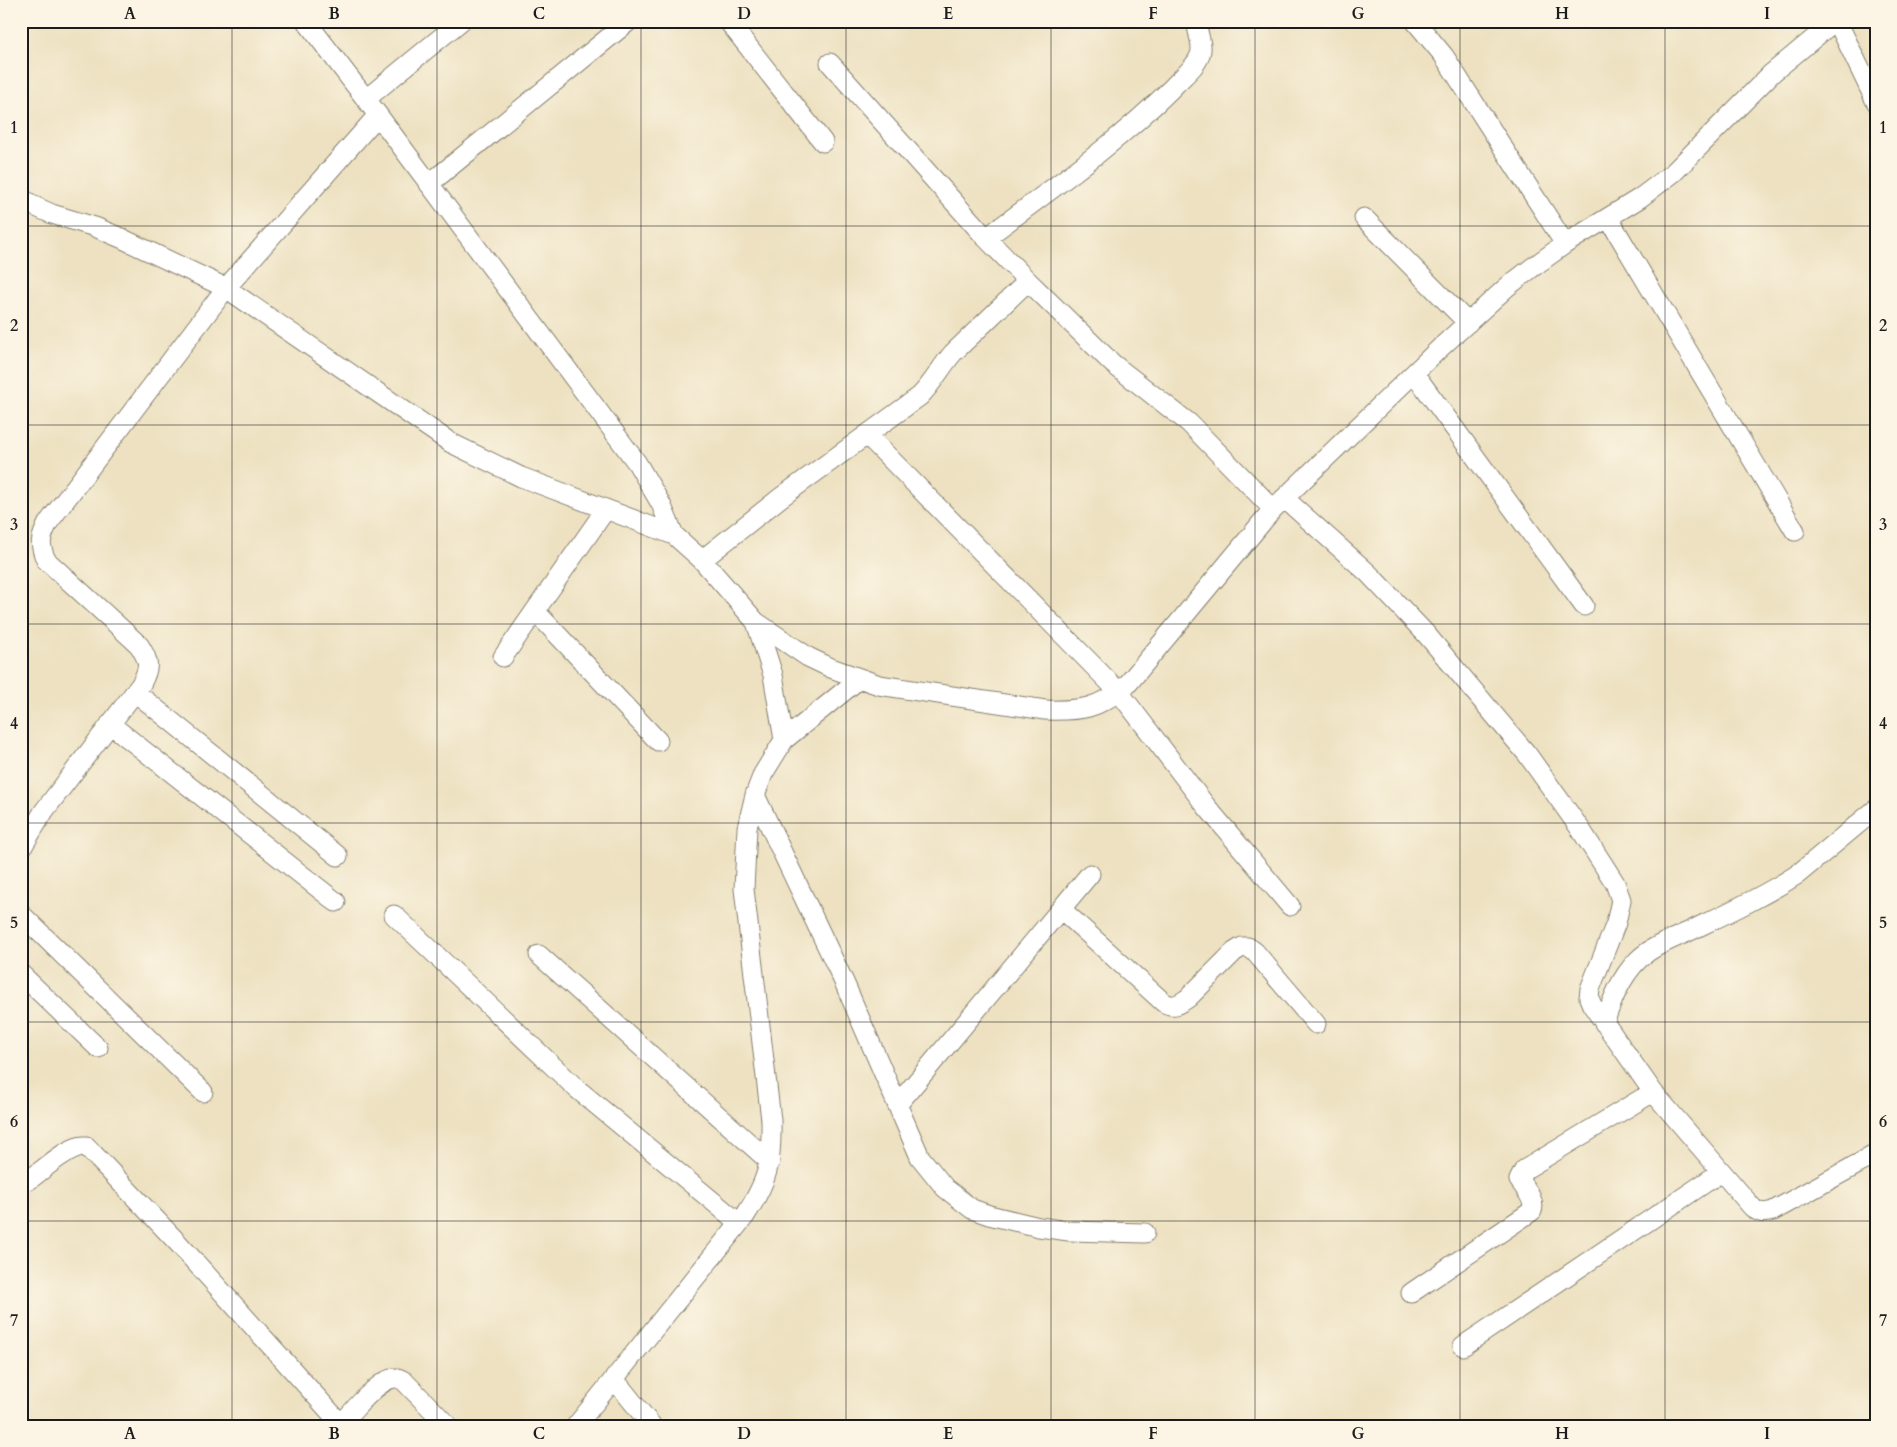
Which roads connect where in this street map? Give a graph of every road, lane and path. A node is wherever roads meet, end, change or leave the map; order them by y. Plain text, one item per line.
1 (306, 21) edge
2 (462, 21) edge
3 (629, 21) edge
4 (728, 21) edge
5 (1197, 21) edge
6 (1415, 21) edge
7 (1836, 21) edge
8 (830, 63) dead end
9 (366, 99) junction
10 (1876, 102) edge
11 (378, 115) junction
12 (822, 142) dead end
13 (428, 184) junction
14 (21, 198) edge
15 (1364, 218) dead end
16 (1609, 219) junction
17 (986, 238) junction
18 (1565, 244) junction
19 (1028, 281) junction
20 (226, 288) junction
21 (1468, 323) junction
22 (1414, 373) junction
23 (867, 436) junction
24 (1278, 503) junction
25 (606, 509) junction
26 (1795, 532) dead end
27 (674, 535) junction
28 (702, 560) junction
29 (1584, 606) dead end
30 (535, 611) junction
31 (756, 622) junction
32 (503, 657) dead end
33 (859, 679) junction
34 (135, 692) junction
35 (1119, 692) junction
36 (110, 724) junction
37 (784, 740) junction
38 (658, 741) dead end
39 (755, 795) junction
40 (1876, 809) edge
41 (21, 849) edge
42 (338, 856) dead end
43 (1090, 874) dead end
44 (336, 902) dead end
45 (1290, 906) dead end
46 (1061, 909) junction
47 (21, 914) edge
48 (394, 915) dead end
49 (539, 955) dead end
50 (21, 974) edge
51 (1316, 1024) dead end
52 (1604, 1024) junction
53 (98, 1048) dead end
54 (203, 1092) dead end
55 (1653, 1092) junction
56 (898, 1104) junction
57 (1876, 1154) edge
58 (770, 1162) junction
59 (1721, 1172) junction
60 (21, 1183) edge
61 (739, 1223) junction
62 (1145, 1233) dead end
63 (1411, 1293) dead end
64 (1463, 1346) dead end
65 (614, 1378) junction
66 (341, 1425) edge
67 (448, 1426) edge
68 (576, 1426) edge
69 (652, 1426) edge

1 - 9 street
2 - 9 street
3 - 13 street
4 - 12 street
5 - 17 street
6 - 18 street
7 - 10 street
7 - 16 street
8 - 17 street
9 - 11 street
11 - 13 street
11 - 20 street
13 - 27 street
14 - 20 street
15 - 21 street
16 - 18 street
16 - 26 street
17 - 19 street
18 - 21 street
19 - 23 street
19 - 24 street
20 - 25 street
20 - 34 street
21 - 22 street
22 - 24 street
22 - 29 street
23 - 28 street
23 - 35 street
24 - 35 street
24 - 52 street
25 - 27 street
25 - 30 street
27 - 28 street
28 - 31 street
30 - 32 street
30 - 38 street
31 - 33 street
31 - 37 street
33 - 35 street
33 - 37 street
34 - 36 street
34 - 42 street
35 - 45 street
36 - 41 street
36 - 44 street
37 - 39 street
39 - 56 street
39 - 58 street
40 - 52 street
43 - 46 street
46 - 51 street
46 - 56 street
47 - 54 street
48 - 61 street
49 - 58 street
50 - 53 street
52 - 55 street
55 - 59 street
55 - 63 street
56 - 62 street
57 - 59 street
58 - 61 street
59 - 64 street
60 - 66 street
61 - 65 street
65 - 68 street
65 - 69 street
66 - 67 street

